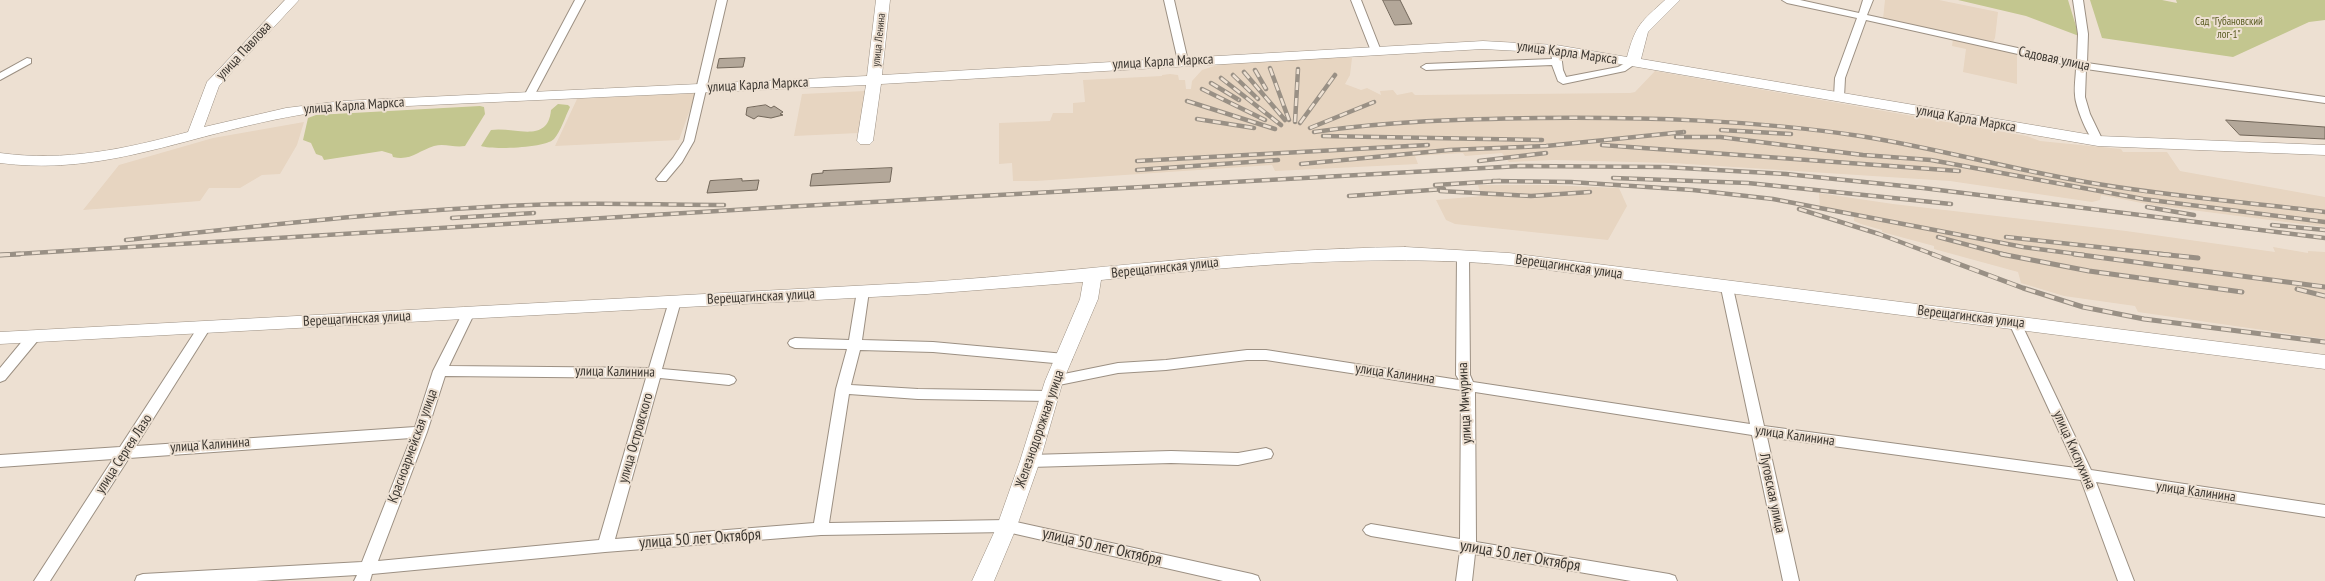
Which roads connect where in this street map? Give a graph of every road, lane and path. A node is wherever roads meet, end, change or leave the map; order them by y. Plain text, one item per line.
1 (292, 0) edge
2 (580, 0) edge
3 (722, 0) edge
4 (883, 0) edge
5 (1169, 0) edge
6 (1356, 0) edge
7 (1673, 0) edge
8 (1787, 0) edge
9 (1868, 0) edge
10 (2078, 0) edge
11 (1862, 16) junction
12 (1376, 51) junction
13 (1556, 55) junction
14 (26, 61) dead end
15 (1183, 61) junction
16 (1632, 62) junction
17 (2080, 65) junction
18 (1426, 67) dead end
19 (0, 77) edge
20 (874, 80) junction
21 (703, 88) junction
22 (529, 96) junction
23 (1839, 97) junction
24 (2325, 100) edge
25 (194, 135) junction
26 (865, 141) dead end
27 (2098, 141) junction
28 (2325, 150) edge
29 (0, 158) edge
30 (662, 179) dead end
31 (1463, 255) junction
32 (1093, 275) junction
33 (1727, 288) junction
34 (863, 291) junction
35 (675, 301) junction
36 (469, 312) junction
37 (2015, 323) junction
38 (205, 327) junction
39 (34, 336) junction
40 (0, 338) edge
41 (795, 343) dead end
42 (855, 343) junction
43 (1065, 359) junction
44 (2325, 362) edge
45 (440, 371) junction
46 (656, 372) junction
47 (0, 377) edge
48 (728, 380) dead end
49 (1468, 385) junction
50 (843, 389) junction
51 (1052, 389) junction
52 (1759, 431) junction
53 (420, 432) junction
54 (126, 451) junction
55 (1266, 454) dead end
56 (0, 461) edge
57 (1030, 461) junction
58 (2086, 475) junction
59 (2325, 511) edge
60 (1007, 526) junction
61 (821, 529) junction
62 (1371, 530) dead end
63 (605, 546) junction
64 (1468, 547) junction
65 (365, 575) edge
66 (42, 581) edge
67 (143, 581) edge
68 (983, 581) edge
69 (1252, 581) edge
70 (1464, 581) edge
71 (1670, 581) edge
72 (1791, 581) edge
73 (2126, 581) edge

1 - 25 main road, улица Павлова
2 - 22 street
3 - 21 street
4 - 20 main road, улица Ленина
5 - 15 street
6 - 12 street
7 - 16 main road
8 - 11 street, Садовая улица
9 - 11 street
10 - 17 street
11 - 17 street, Садовая улица
11 - 23 street
12 - 13 main road, улица Карла Маркса
12 - 15 main road, улица Карла Маркса
13 - 16 main road, улица Карла Маркса
13 - 16 street
13 - 18 street
14 - 19 street
15 - 20 main road, улица Карла Маркса
16 - 23 main road, улица Карла Маркса
17 - 24 street, Садовая улица
17 - 27 street
20 - 21 main road, улица Карла Маркса
20 - 26 main road, улица Ленина
21 - 22 main road, улица Карла Маркса
21 - 30 street
22 - 25 main road, улица Карла Маркса
23 - 27 main road, улица Карла Маркса
25 - 29 main road, улица Карла Маркса
27 - 28 main road, улица Карла Маркса
31 - 32 main road, Верещагинская улица
31 - 33 main road, Верещагинская улица
31 - 49 street, улица Мичурина
32 - 34 main road, Верещагинская улица
32 - 43 main road, Железнодорожная улица
33 - 37 main road, Верещагинская улица
33 - 52 street, Луговская улица
34 - 35 main road, Верещагинская улица
34 - 42 street
35 - 36 main road, Верещагинская улица
35 - 46 street, улица Островского
36 - 38 main road, Верещагинская улица
36 - 45 street, Красноармейская улица
37 - 44 main road, Верещагинская улица
37 - 58 street, улица Кислухина
38 - 39 main road, Верещагинская улица
38 - 54 street, улица Сергея Лазо
39 - 40 main road, Верещагинская улица
39 - 47 street
41 - 42 street
42 - 43 street
42 - 50 street
43 - 51 main road, Железнодорожная улица
45 - 46 street, улица Калинина
45 - 53 street, Красноармейская улица
46 - 48 street, улица Калинина
46 - 63 street, улица Островского
49 - 51 street, улица Калинина
49 - 52 street, улица Калинина
49 - 64 street, улица Мичурина
50 - 51 street, улица Калинина
50 - 61 street
51 - 57 main road, Железнодорожная улица
52 - 58 street, улица Калинина
52 - 72 street, Луговская улица
53 - 54 street, улица Калинина
53 - 65 street, Красноармейская улица
54 - 56 street, улица Калинина
54 - 66 street, улица Сергея Лазо
55 - 57 street
57 - 60 main road, Железнодорожная улица
58 - 59 street, улица Калинина
58 - 73 street, улица Кислухина
60 - 61 street, улица 50 лет Октября
60 - 68 main road, Железнодорожная улица
60 - 69 street, улица 50 лет Октября
61 - 63 street, улица 50 лет Октября
62 - 64 street, улица 50 лет Октября
63 - 65 street, улица 50 лет Октября
64 - 70 street, улица Мичурина
64 - 71 street, улица 50 лет Октября
65 - 67 street, улица 50 лет Октября

